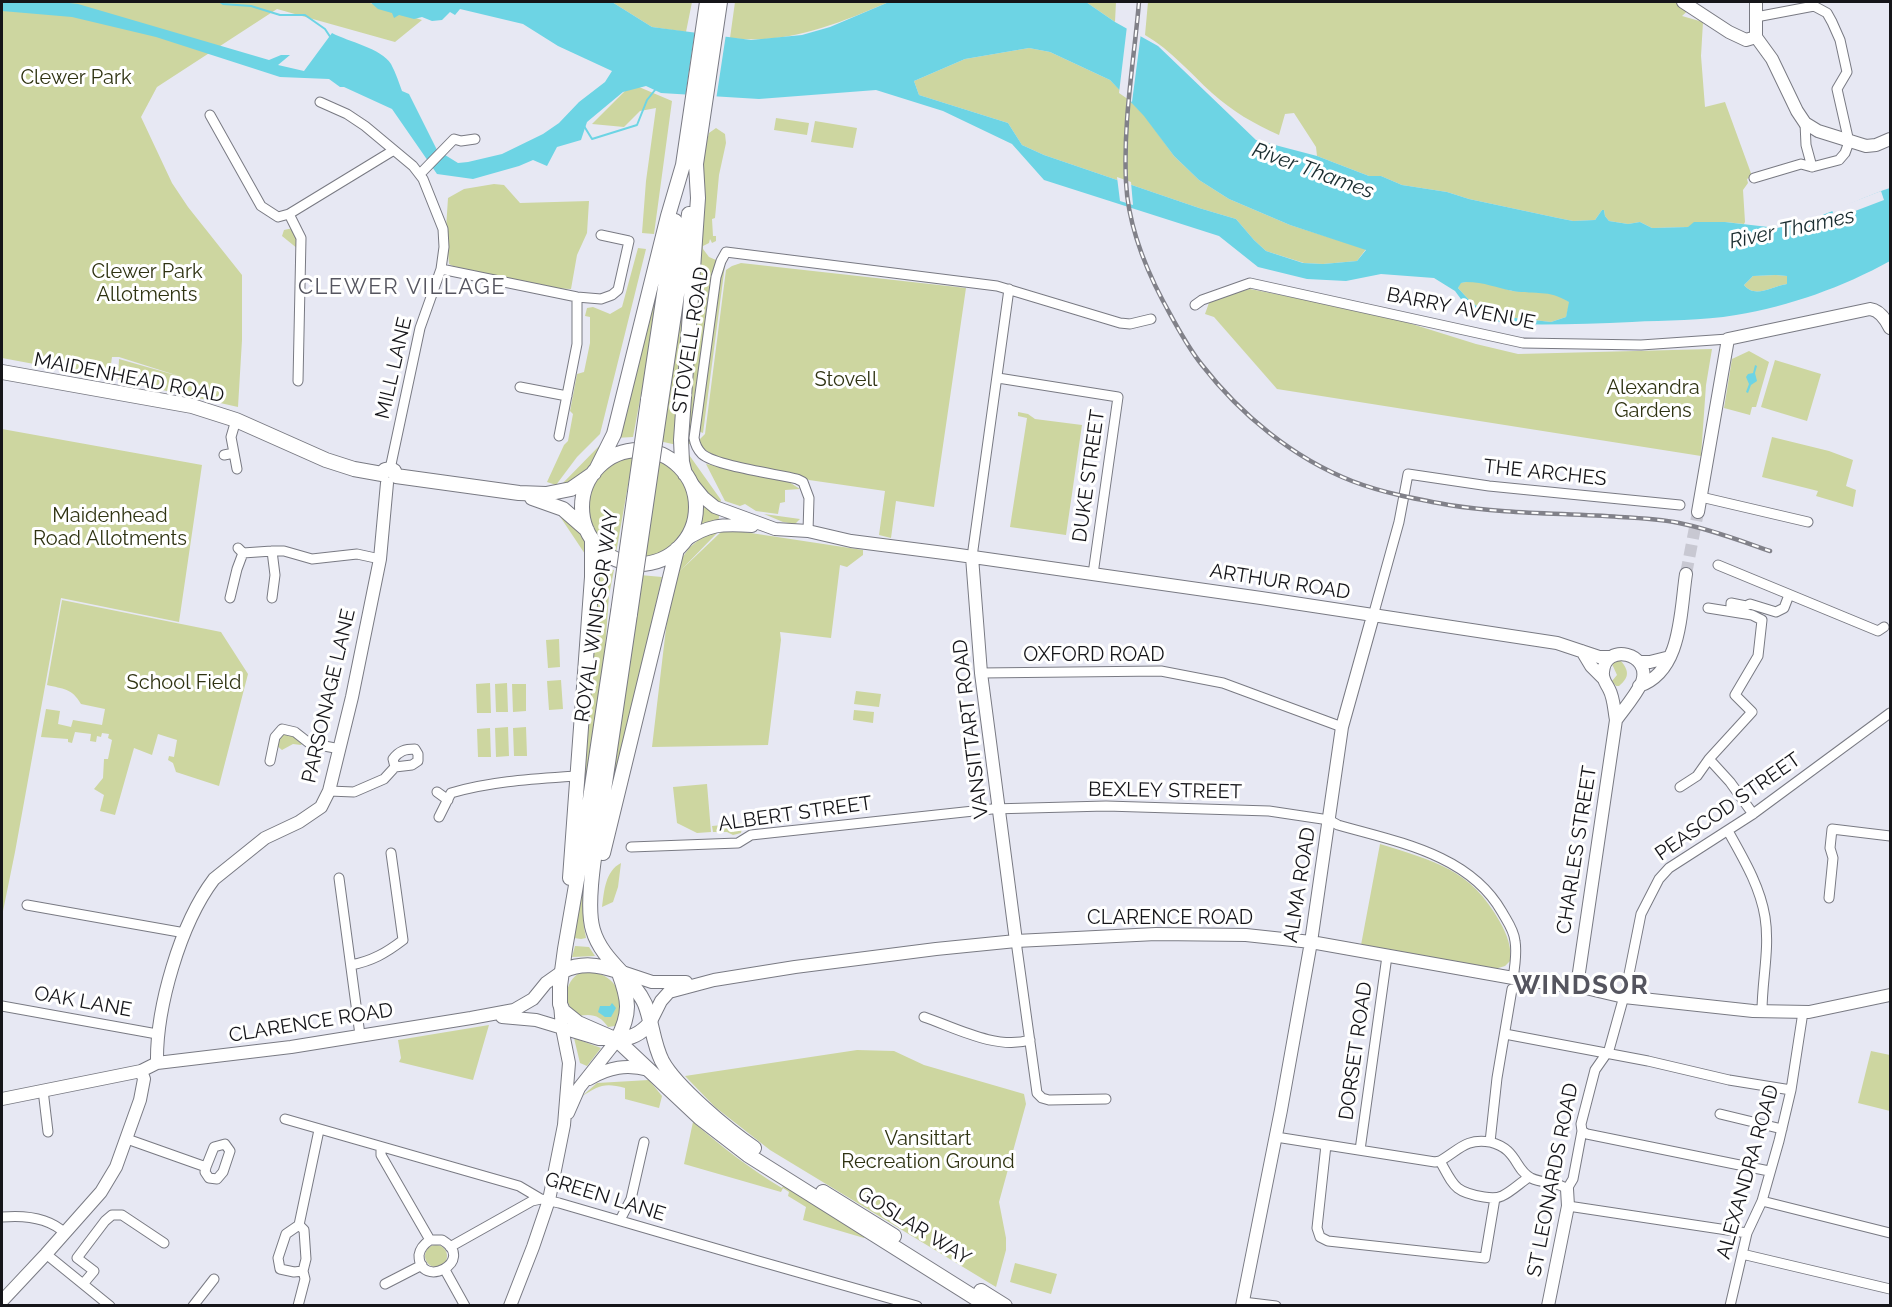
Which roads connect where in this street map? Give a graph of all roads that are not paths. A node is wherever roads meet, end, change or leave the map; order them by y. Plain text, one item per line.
1 (707, 2) edge
2 (720, 2) edge
3 (1683, 2) edge
4 (1756, 2) edge
5 (1756, 17) junction
6 (1756, 37) junction
7 (320, 102) dead end
8 (210, 115) dead end
9 (1805, 123) junction
10 (475, 139) dead end
11 (1890, 139) edge
12 (1849, 142) junction
13 (394, 150) junction
14 (690, 158) junction
15 (1812, 167) junction
16 (424, 171) junction
17 (1754, 178) dead end
18 (289, 214) junction
19 (601, 235) dead end
20 (441, 269) junction
21 (1009, 289) junction
22 (577, 297) junction
23 (1195, 305) dead end
24 (1151, 319) dead end
25 (1890, 328) edge
26 (1728, 339) junction
27 (2, 372) edge
28 (998, 378) junction
29 (298, 381) dead end
30 (520, 387) dead end
31 (567, 396) junction
32 (236, 420) junction
33 (559, 436) dead end
34 (237, 469) dead end
35 (596, 470) junction
36 (1408, 474) joint
37 (389, 476) junction
38 (688, 478) junction
39 (519, 493) junction
40 (1701, 497) junction
41 (1680, 505) dead end
42 (1698, 512) tunnel mouth
43 (1808, 522) dead end
44 (768, 527) junction
45 (808, 531) junction
46 (590, 535) junction
47 (680, 545) junction
48 (272, 550) junction
49 (972, 557) junction
50 (380, 559) junction
51 (1718, 565) dead end
52 (1093, 574) junction
53 (1686, 574) tunnel mouth
54 (1789, 595) junction
55 (230, 598) dead end
56 (272, 598) dead end
57 (1708, 608) dead end
58 (1749, 609) junction
59 (624, 613) junction
60 (1357, 614) junction
61 (1373, 616) junction
62 (1390, 619) junction
63 (1884, 627) dead end
64 (1368, 636) junction
65 (1582, 651) junction
66 (1611, 657) junction
67 (1670, 657) junction
68 (1640, 662) junction
69 (981, 674) junction
70 (1606, 683) junction
71 (1638, 688) junction
72 (1890, 713) edge
73 (1616, 720) junction
74 (1342, 727) junction
75 (340, 749) junction
76 (1709, 759) junction
77 (270, 761) dead end
78 (395, 767) dead end
79 (576, 776) junction
80 (1680, 787) dead end
81 (329, 790) junction
82 (437, 792) dead end
83 (448, 800) junction
84 (1000, 808) junction
85 (1753, 814) junction
86 (439, 818) dead end
87 (1329, 820) junction
88 (1728, 831) junction
89 (1890, 836) edge
90 (631, 847) dead end
91 (391, 853) dead end
92 (339, 878) dead end
93 (591, 895) junction
94 (1829, 898) dead end
95 (27, 905) dead end
96 (568, 928) junction
97 (185, 933) junction
98 (1016, 941) junction
99 (1311, 942) junction
100 (1387, 956) junction
101 (351, 965) junction
102 (562, 971) junction
103 (618, 971) junction
104 (714, 980) junction
105 (1513, 984) junction
106 (1577, 986) junction
107 (1890, 995) edge
108 (1624, 997) junction
109 (560, 1004) junction
110 (2, 1006) edge
111 (1762, 1011) junction
112 (1803, 1012) junction
113 (924, 1017) dead end
114 (471, 1018) junction
115 (651, 1023) junction
116 (562, 1028) junction
117 (157, 1034) junction
118 (1505, 1034) junction
119 (360, 1035) junction
120 (1030, 1040) junction
121 (615, 1042) junction
122 (1606, 1053) junction
123 (157, 1064) junction
124 (651, 1070) junction
125 (141, 1071) junction
126 (584, 1083) junction
127 (43, 1090) junction
128 (1791, 1090) junction
129 (2, 1099) edge
130 (1106, 1099) dead end
131 (1720, 1114) dead end
132 (285, 1119) dead end
133 (564, 1125) junction
134 (1782, 1129) junction
135 (320, 1130) junction
136 (1582, 1131) junction
137 (48, 1132) dead end
138 (1276, 1137) junction
139 (127, 1139) junction
140 (644, 1142) dead end
141 (1490, 1142) junction
142 (1326, 1145) junction
143 (381, 1147) junction
144 (1360, 1150) junction
145 (1440, 1161) junction
146 (206, 1167) dead end
147 (1769, 1171) junction
148 (1529, 1177) junction
149 (1568, 1189) junction
150 (1495, 1198) junction
151 (545, 1200) junction
152 (1762, 1200) junction
153 (1568, 1206) junction
154 (2, 1216) edge
155 (620, 1220) junction
156 (299, 1225) junction
157 (65, 1233) junction
158 (1747, 1233) junction
159 (1890, 1233) edge
160 (430, 1240) junction
161 (164, 1242) dead end
162 (450, 1247) junction
163 (46, 1254) junction
164 (1742, 1254) junction
165 (422, 1265) junction
166 (445, 1270) junction
167 (303, 1271) junction
168 (214, 1279) dead end
169 (83, 1284) junction
170 (385, 1284) dead end
171 (1890, 1289) edge
172 (2, 1301) edge
173 (1242, 1304) edge
174 (108, 1305) edge
175 (194, 1305) edge
176 (298, 1305) edge
177 (465, 1305) edge
178 (510, 1305) edge
179 (917, 1305) edge
180 (988, 1305) edge
181 (1005, 1305) edge
182 (1276, 1305) edge
183 (1548, 1305) edge
184 (1730, 1305) edge

1 - 14 main road, ROYAL WINDSOR WAY
2 - 14 main road, ROYAL WINDSOR WAY
3 - 6 street
4 - 5 street
5 - 6 street
5 - 12 street
6 - 9 street
7 - 13 street, MILL LANE
8 - 18 street
9 - 12 street
9 - 15 street
10 - 16 street
11 - 12 street
12 - 15 street
13 - 16 street, MILL LANE
13 - 18 street
14 - 35 main road
14 - 38 main road
14 - 59 main road, ROYAL WINDSOR WAY, bridge
15 - 17 street
16 - 20 street, MILL LANE
18 - 29 street
19 - 22 street
20 - 22 street
20 - 37 street, MILL LANE
21 - 24 street
21 - 28 street, VANSITTART ROAD
21 - 45 street, STOVELL ROAD
22 - 31 street
23 - 26 street, BARRY AVENUE
25 - 26 street
26 - 40 street
27 - 32 main road, MAIDENHEAD ROAD
28 - 49 street, VANSITTART ROAD
28 - 52 street, DUKE STREET
30 - 31 street
31 - 33 street
32 - 34 street
32 - 37 main road, MAIDENHEAD ROAD
35 - 38 main road
35 - 39 main road, MAIDENHEAD ROAD
35 - 46 main road
36 - 41 street, THE ARCHES
36 - 61 street, ALMA ROAD
37 - 39 main road, MAIDENHEAD ROAD
37 - 50 street, PARSONAGE LANE
38 - 44 street
38 - 47 main road
39 - 46 main road, MAIDENHEAD ROAD
40 - 42 street
40 - 43 street
44 - 45 street
44 - 47 street
45 - 49 street
46 - 47 main road
46 - 79 main road
47 - 93 main road
48 - 50 street
48 - 55 street
48 - 56 street
49 - 52 street, ARTHUR ROAD
49 - 69 street, VANSITTART ROAD
50 - 75 street, PARSONAGE LANE
51 - 54 street
52 - 60 street, ARTHUR ROAD
53 - 67 street
54 - 58 street
54 - 63 street
57 - 58 street
58 - 76 street
59 - 93 main road, ROYAL WINDSOR WAY
59 - 96 main road, ROYAL WINDSOR WAY
60 - 61 street, ARTHUR ROAD
60 - 64 street
61 - 62 street, ARTHUR ROAD
61 - 64 street, ALMA ROAD
62 - 64 street
62 - 65 street, ARTHUR ROAD
64 - 74 street, ALMA ROAD
65 - 66 street, ARTHUR ROAD
65 - 70 street
66 - 68 street
66 - 70 street
67 - 68 street
67 - 71 street
68 - 71 street
69 - 74 street, OXFORD ROAD
69 - 84 street, VANSITTART ROAD
70 - 71 street
70 - 73 street, CHARLES STREET
71 - 73 street, CHARLES STREET
72 - 85 street, PEASCOD STREET
73 - 106 street, CHARLES STREET
74 - 87 street, ALMA ROAD
75 - 77 street
75 - 81 street, PARSONAGE LANE
76 - 80 street
76 - 85 street
78 - 81 street
79 - 83 street
79 - 96 main road
81 - 97 street, PARSONAGE LANE
82 - 83 street
83 - 86 street
84 - 87 street, BEXLEY STREET
84 - 90 street, ALBERT STREET
84 - 98 street, VANSITTART ROAD
85 - 88 street, PEASCOD STREET
87 - 99 street, ALMA ROAD
87 - 105 street, BEXLEY STREET
88 - 108 street, PEASCOD STREET
88 - 111 street
89 - 94 street
91 - 101 street
92 - 101 street
93 - 103 main road, ROYAL WINDSOR WAY
95 - 97 street
96 - 102 main road, ROYAL WINDSOR WAY
97 - 117 street, PARSONAGE LANE
98 - 99 street, CLARENCE ROAD
98 - 104 street, CLARENCE ROAD
98 - 120 street, VANSITTART ROAD
99 - 100 street, CLARENCE ROAD
99 - 138 street, ALMA ROAD
100 - 105 street, CLARENCE ROAD
100 - 144 street, DORSET ROAD
101 - 119 street
102 - 103 main road, CLARENCE ROAD
102 - 109 main road, ROYAL WINDSOR WAY
102 - 114 street, CLARENCE ROAD
103 - 104 street, CLARENCE ROAD
103 - 115 main road, GOSLAR WAY
103 - 121 main road
104 - 115 street, CLARENCE ROAD
105 - 106 street, CLARENCE ROAD
105 - 118 street, BEXLEY STREET
106 - 108 street, CLARENCE ROAD
107 - 112 street, CLARENCE ROAD
108 - 111 street, CLARENCE ROAD
108 - 122 street, ST LEONARDS ROAD
109 - 116 street
109 - 121 main road
110 - 117 street, OAK LANE
111 - 112 street, CLARENCE ROAD
112 - 128 street, ALEXANDRA ROAD
113 - 120 street
114 - 116 street, CLARENCE ROAD
114 - 119 street, CLARENCE ROAD
115 - 121 main road
115 - 181 main road, GOSLAR WAY
116 - 121 street, CLARENCE ROAD
116 - 133 street
117 - 123 street, PARSONAGE LANE
118 - 122 street
118 - 141 street, BEXLEY STREET
119 - 123 street, CLARENCE ROAD
120 - 130 street, VANSITTART ROAD
121 - 124 main road, GOSLAR WAY
121 - 126 street
122 - 128 street
122 - 136 street, ST LEONARDS ROAD
123 - 125 street, CLARENCE ROAD
124 - 126 street
124 - 180 main road, GOSLAR WAY
125 - 127 street, CLARENCE ROAD
125 - 139 street
126 - 133 street
127 - 129 street, CLARENCE ROAD
127 - 137 street
128 - 134 street, ALEXANDRA ROAD
131 - 134 street
132 - 135 street, GREEN LANE
133 - 151 street
134 - 147 street, ALEXANDRA ROAD
135 - 143 street, GREEN LANE
135 - 156 street
136 - 147 street
136 - 149 street, ST LEONARDS ROAD
138 - 142 street
138 - 173 street, ALMA ROAD
139 - 146 street
139 - 157 street
140 - 155 street
141 - 145 street
141 - 148 street
142 - 144 street
142 - 150 street
143 - 151 street, GREEN LANE
143 - 160 street
144 - 145 street
145 - 150 street
147 - 152 street, ALEXANDRA ROAD
148 - 149 street
148 - 150 street
149 - 153 street, ST LEONARDS ROAD
151 - 155 street, GREEN LANE
151 - 162 street
151 - 178 street
152 - 158 street, ALEXANDRA ROAD
152 - 159 street
153 - 158 street
153 - 183 street, ST LEONARDS ROAD
154 - 157 street
155 - 179 street, GREEN LANE
156 - 167 street
156 - 167 street
157 - 163 street
158 - 164 street, ALEXANDRA ROAD
160 - 162 street
160 - 165 street
161 - 169 street
162 - 166 street
163 - 169 street
163 - 172 street
164 - 171 street
164 - 184 street, ALEXANDRA ROAD
165 - 166 street
165 - 170 street
166 - 177 street
167 - 176 street
168 - 175 street
169 - 174 street
173 - 182 street

